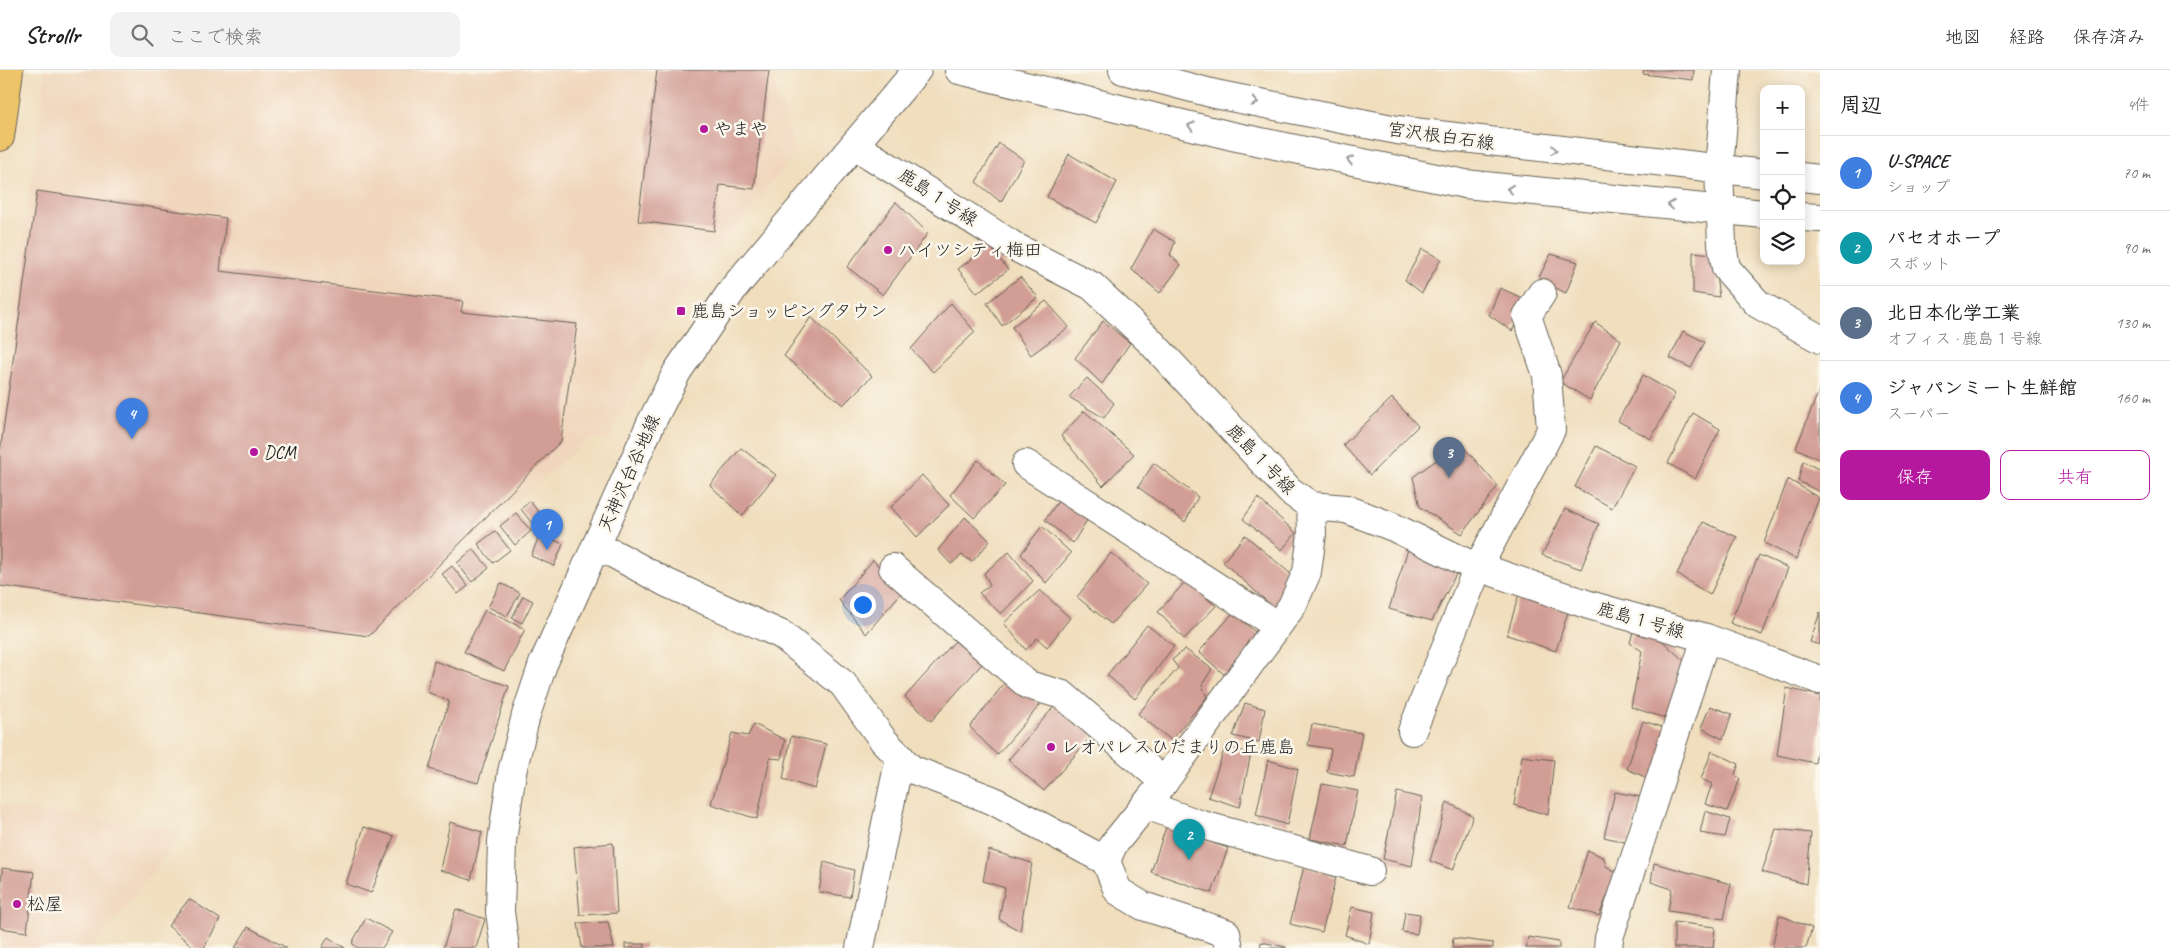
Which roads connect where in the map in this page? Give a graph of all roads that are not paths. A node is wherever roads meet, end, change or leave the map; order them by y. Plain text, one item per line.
1 (9, 70) edge
2 (917, 70) edge
3 (959, 70) edge
4 (1123, 70) edge
5 (1727, 70) edge
6 (0, 137) edge
7 (854, 145) junction
8 (1719, 170) junction
9 (1760, 174) edge
10 (1805, 177) edge
11 (1820, 179) edge
12 (1720, 210) junction
13 (1760, 214) edge
14 (1805, 216) edge
15 (1820, 218) edge
16 (1542, 293) dead end
17 (1820, 339) edge
18 (1026, 464) dead end
19 (1311, 506) junction
20 (595, 548) junction
21 (1478, 567) junction
22 (893, 568) dead end
23 (1276, 626) junction
24 (1706, 638) junction
25 (1820, 680) edge
26 (1412, 731) dead end
27 (900, 757) junction
28 (1164, 782) junction
29 (1146, 805) junction
30 (1106, 861) junction
31 (1370, 871) dead end
32 (505, 948) edge
33 (860, 948) edge
34 (1229, 948) edge
35 (1608, 948) edge

1 - 6 main road
2 - 7 street, 天神沢台谷地線
12 -> 3 street
4 -> 8 street, 宮沢根白石線
5 - 8 street
7 - 19 street, 鹿島１号線
7 - 20 street, 天神沢台谷地線
8 - 9 street, 宮沢根白石線
8 - 12 street
10 - 11 street
12 - 13 street
12 - 17 street
14 - 15 street
16 - 21 street
18 - 23 street
19 - 21 street, 鹿島１号線
19 - 23 street
20 - 27 street
20 - 32 street, 天神沢台谷地線
21 - 24 street, 鹿島１号線
21 - 26 street
22 - 28 street
23 - 28 street
24 - 25 street, 鹿島１号線
24 - 35 street
27 - 30 street
27 - 33 street
28 - 29 street
29 - 30 street
29 - 31 street
30 - 34 street

